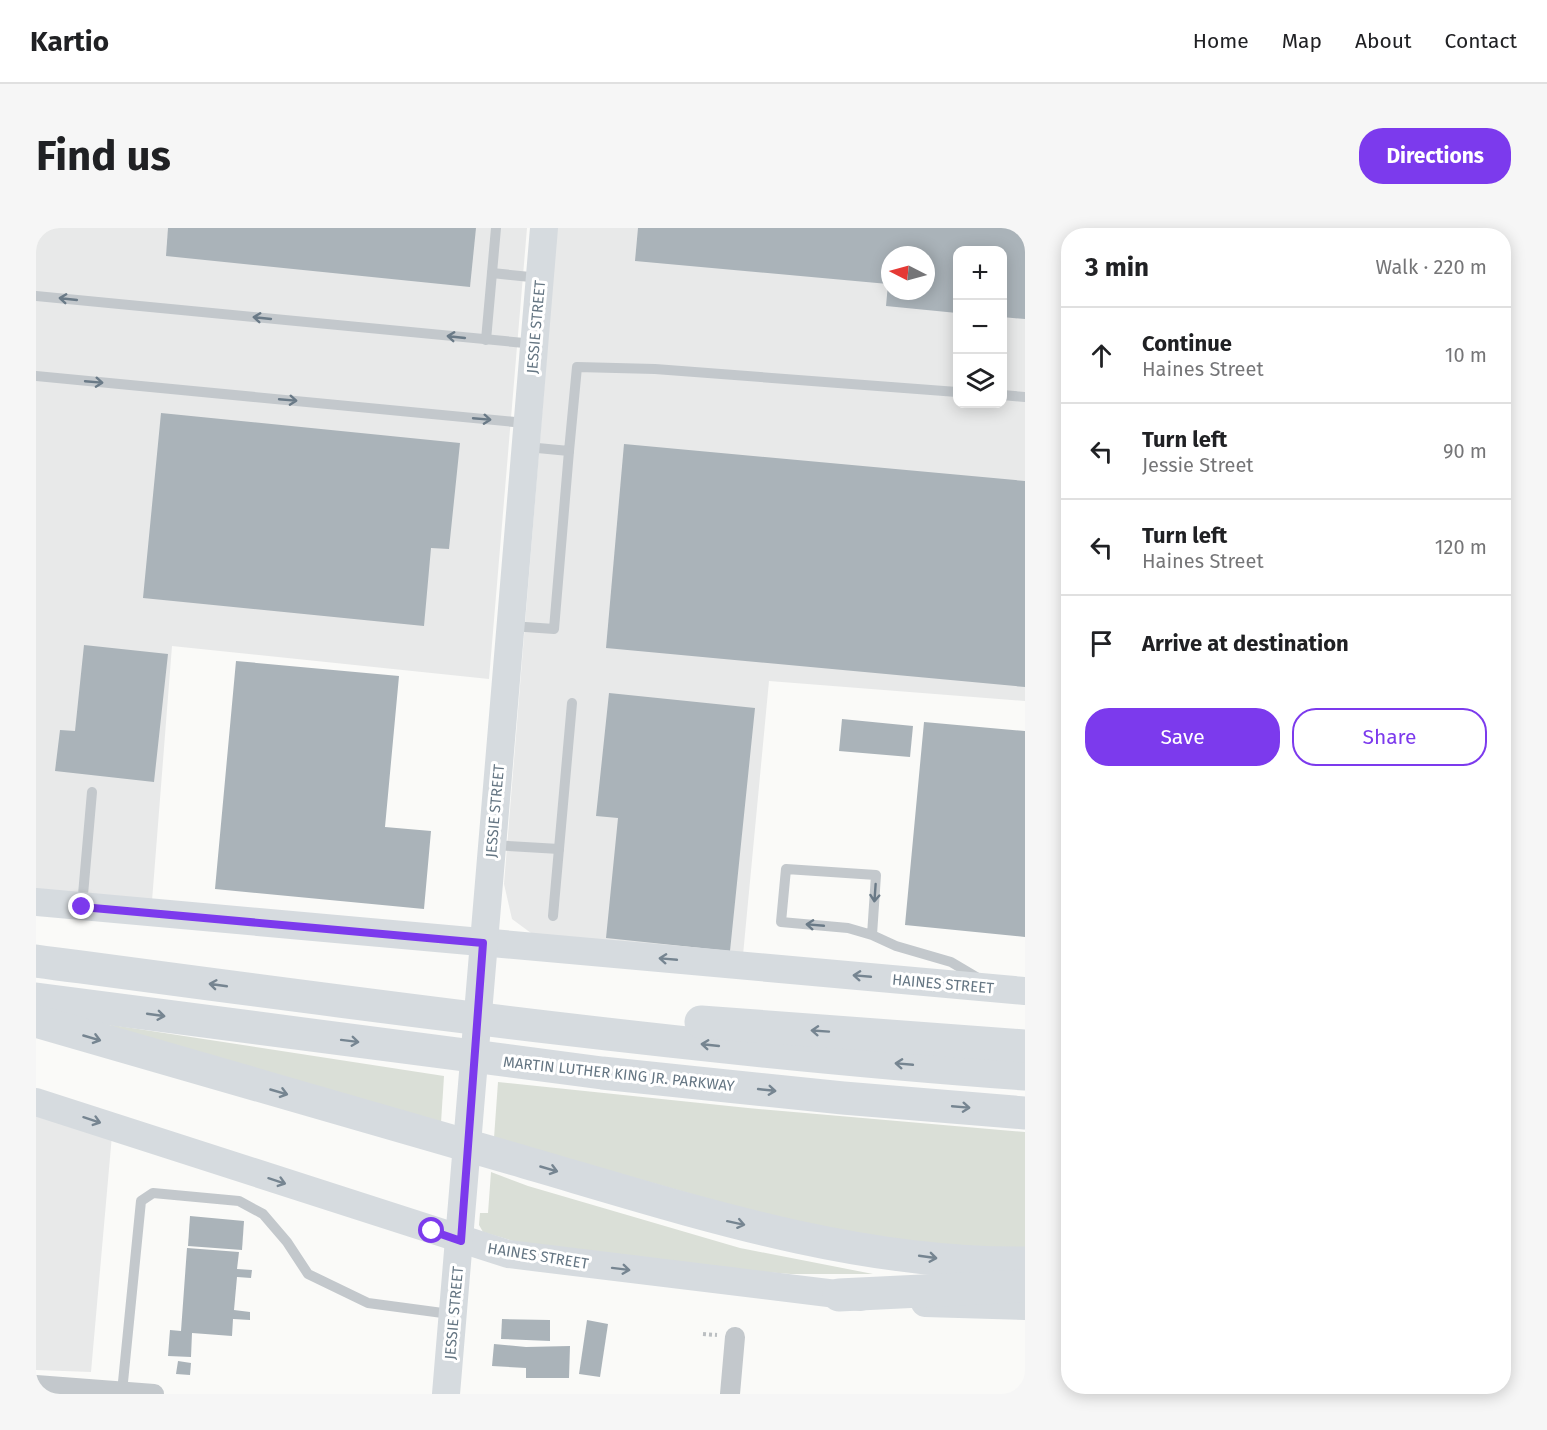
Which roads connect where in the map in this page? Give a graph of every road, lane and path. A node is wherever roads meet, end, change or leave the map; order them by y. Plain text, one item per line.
1 (496, 228) edge
2 (544, 228) edge
3 (492, 273) junction
4 (540, 278) junction
5 (36, 296) edge
6 (486, 340) junction
7 (535, 344) junction
8 (36, 376) edge
9 (953, 392) edge
10 (1007, 395) edge
11 (1025, 397) edge
12 (528, 435) junction
13 (569, 451) junction
14 (511, 626) junction
15 (572, 703) dead end
16 (92, 792) dead end
17 (492, 845) junction
18 (559, 849) junction
19 (36, 903) edge
20 (82, 907) junction
21 (553, 916) dead end
22 (872, 935) junction
23 (483, 943) junction
24 (36, 961) edge
25 (993, 988) junction
26 (1025, 991) edge
27 (36, 999) edge
28 (503, 1015) junction
29 (36, 1022) edge
30 (1025, 1046) edge
31 (1025, 1074) edge
32 (36, 1102) edge
33 (1025, 1113) edge
34 (461, 1241) junction
35 (1025, 1263) edge
36 (1025, 1286) edge
37 (839, 1295) junction
38 (1025, 1306) edge
39 (454, 1315) junction
40 (735, 1337) dead end
41 (36, 1386) edge
42 (122, 1392) junction
43 (154, 1394) edge
44 (446, 1394) edge
45 (730, 1394) edge

1 - 3 lane
2 - 4 street, JESSIE STREET
3 - 4 lane
3 - 6 lane
4 - 7 street, JESSIE STREET
6 -> 5 lane
6 - 7 lane
7 - 12 street, JESSIE STREET
8 -> 12 lane
9 - 13 lane
10 - 11 lane
12 - 13 lane
12 - 14 street, JESSIE STREET
13 - 14 lane
14 - 17 street, JESSIE STREET
15 - 18 lane
16 - 20 lane
17 - 18 lane
17 - 23 street, JESSIE STREET
18 - 21 lane
19 - 20 street, HAINES STREET
20 - 23 street, HAINES STREET
22 -> 22 lane
22 - 25 lane
25 -> 23 street, HAINES STREET
23 - 34 street, JESSIE STREET
28 -> 24 highway
25 - 26 street, HAINES STREET
27 -> 33 highway, MARTIN LUTHER KING JR. PARKWAY
30 -> 28 highway
31 -> 28 highway
29 -> 35 highway
32 -> 34 street, HAINES STREET
34 -> 37 street, HAINES STREET
34 - 39 street, JESSIE STREET
36 - 37 highway
37 - 38 street, HAINES STREET
39 - 42 lane
39 - 44 street, JESSIE STREET
40 - 45 street
41 - 42 street
42 - 43 street

